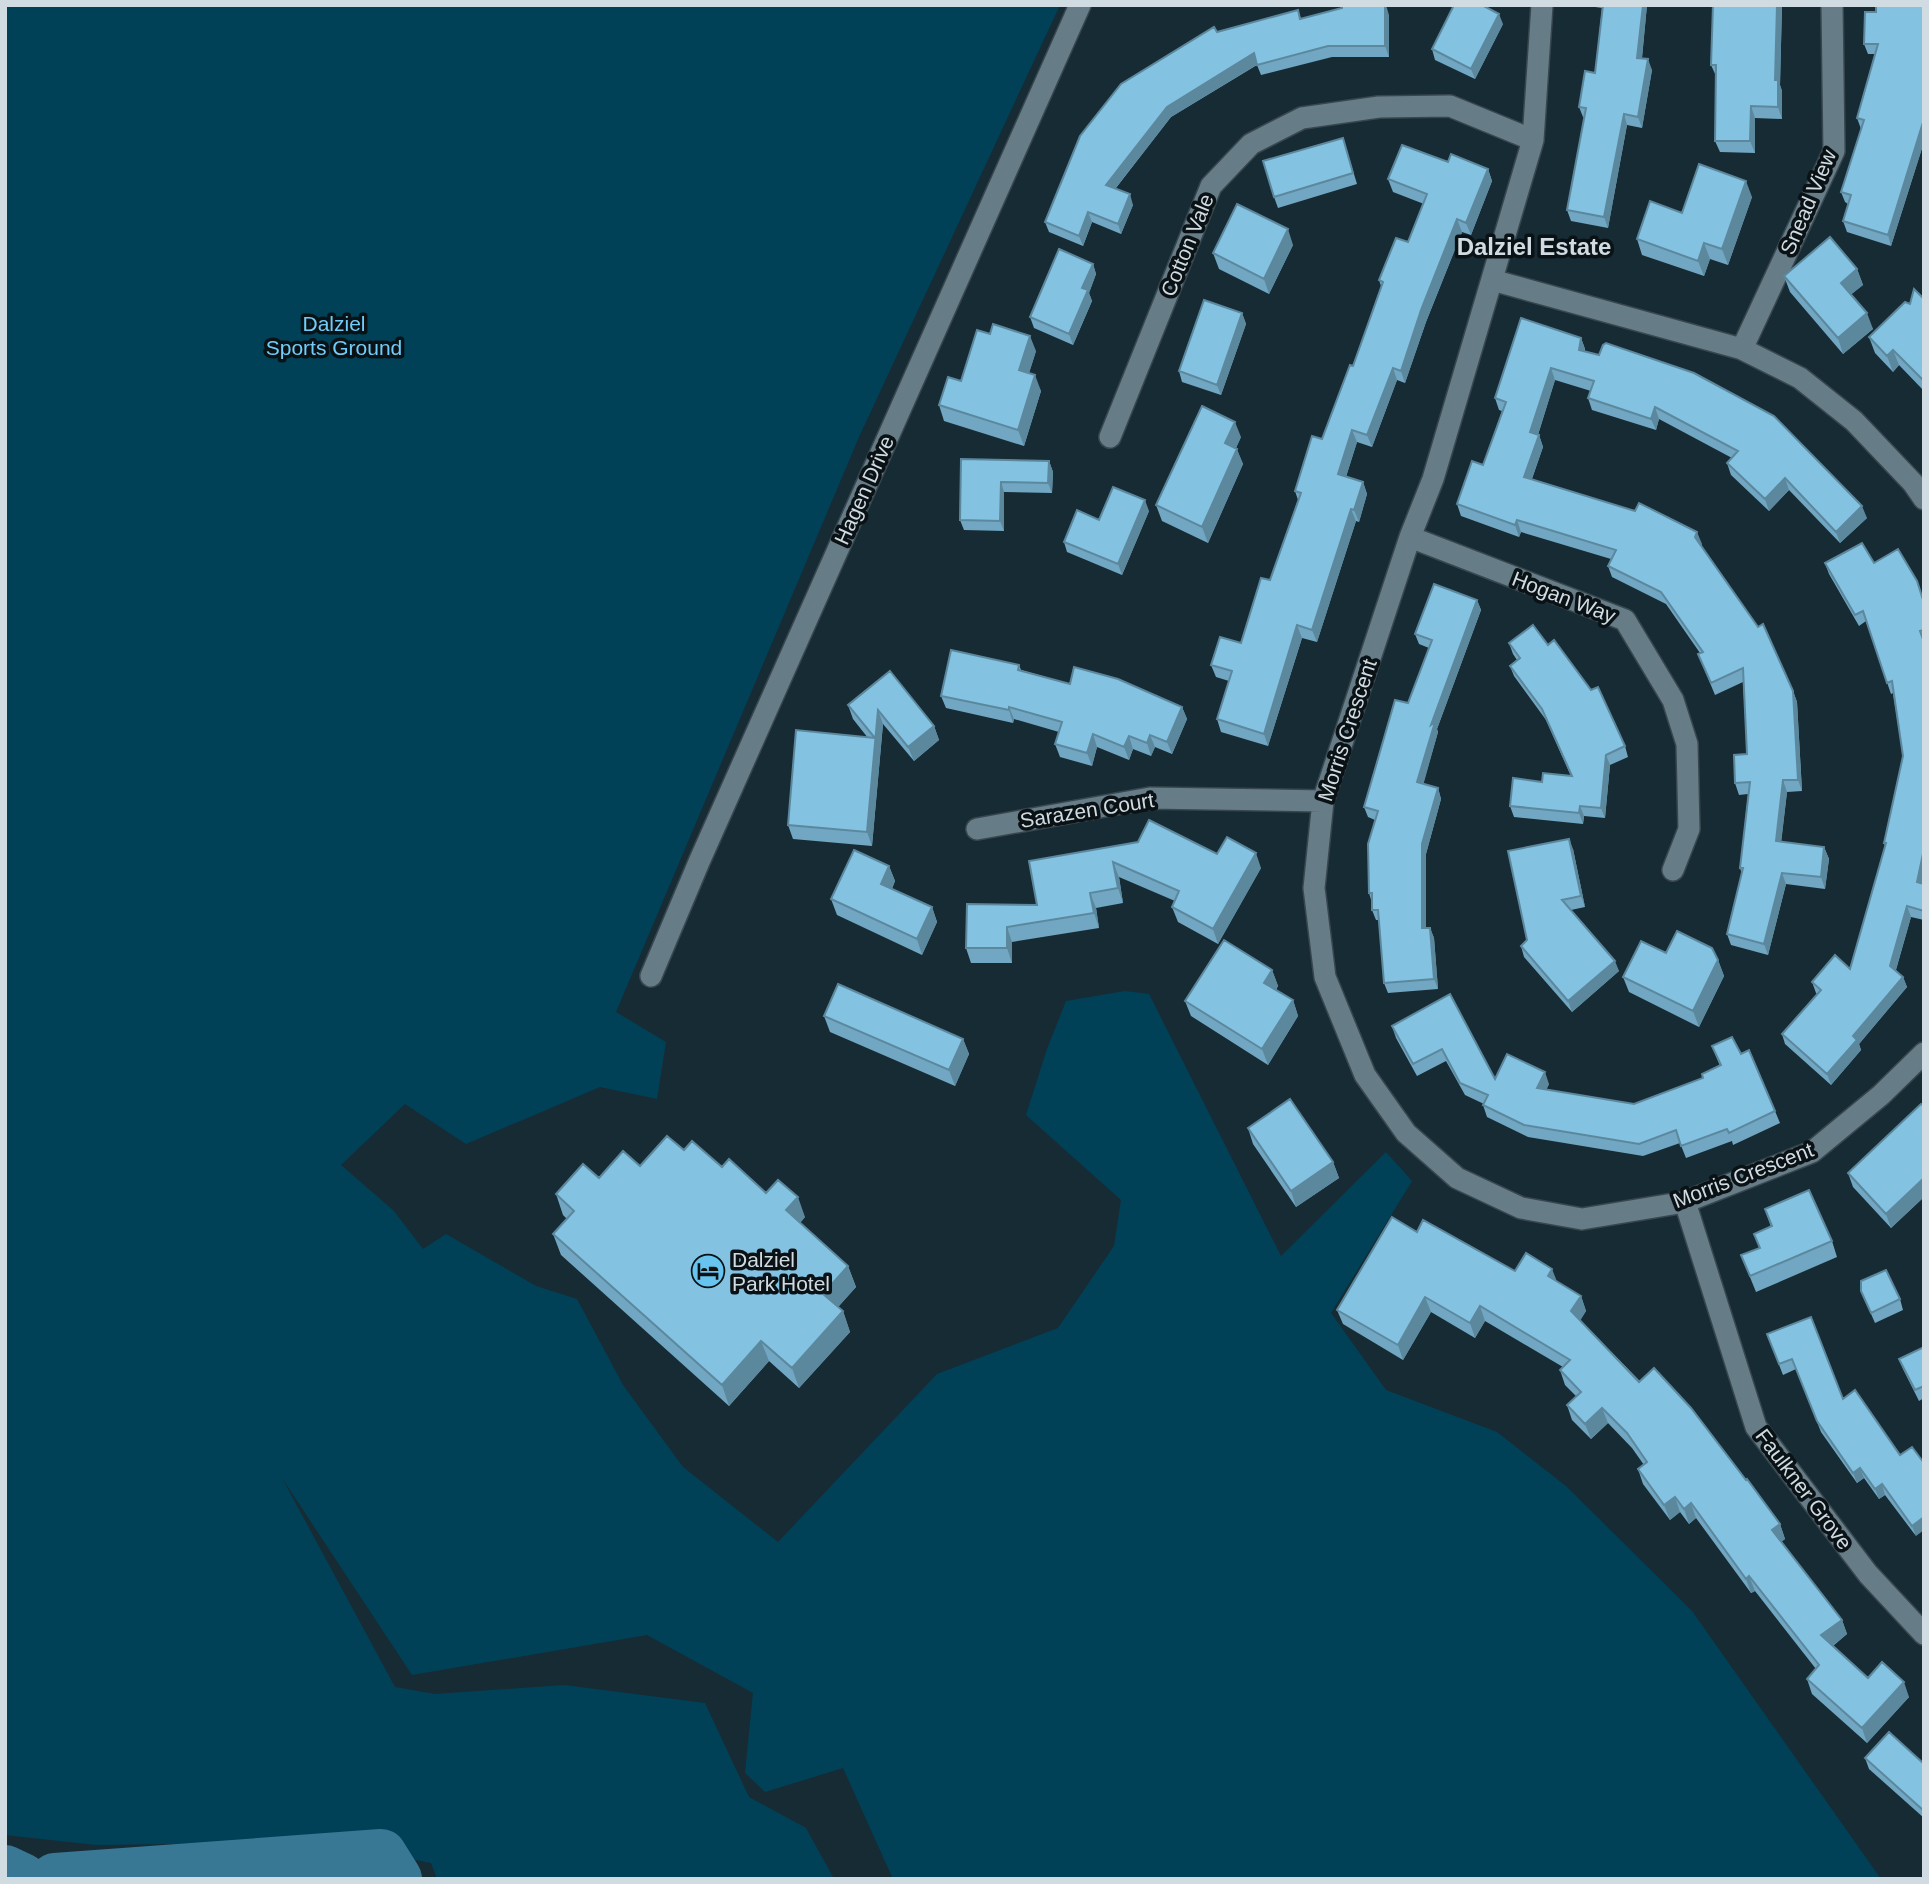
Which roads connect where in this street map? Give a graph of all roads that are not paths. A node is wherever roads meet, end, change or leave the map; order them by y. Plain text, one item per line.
1 (1080, 5) edge
2 (1542, 5) edge
3 (1832, 5) edge
4 (1533, 140) junction
5 (1492, 280) junction
6 (1742, 349) junction
7 (1110, 438) dead end
8 (1924, 499) edge
9 (1410, 537) junction
10 (1323, 801) junction
11 (977, 829) dead end
12 (1673, 870) dead end
13 (651, 976) dead end
14 (1924, 1053) edge
15 (1685, 1202) junction
16 (1924, 1634) edge

1 - 13 street, Hagen Drive
2 - 4 street, Morris Crescent
3 - 6 street, Snead View
4 - 5 street, Morris Crescent
4 - 7 street, Cotton Vale
5 - 6 street
5 - 9 street, Morris Crescent
6 - 8 street
9 - 10 street, Morris Crescent
9 - 12 street, Hogan Way
10 - 11 street, Sarazen Court
10 - 15 street, Morris Crescent
14 - 15 street, Morris Crescent
15 - 16 street, Faulkner Grove

